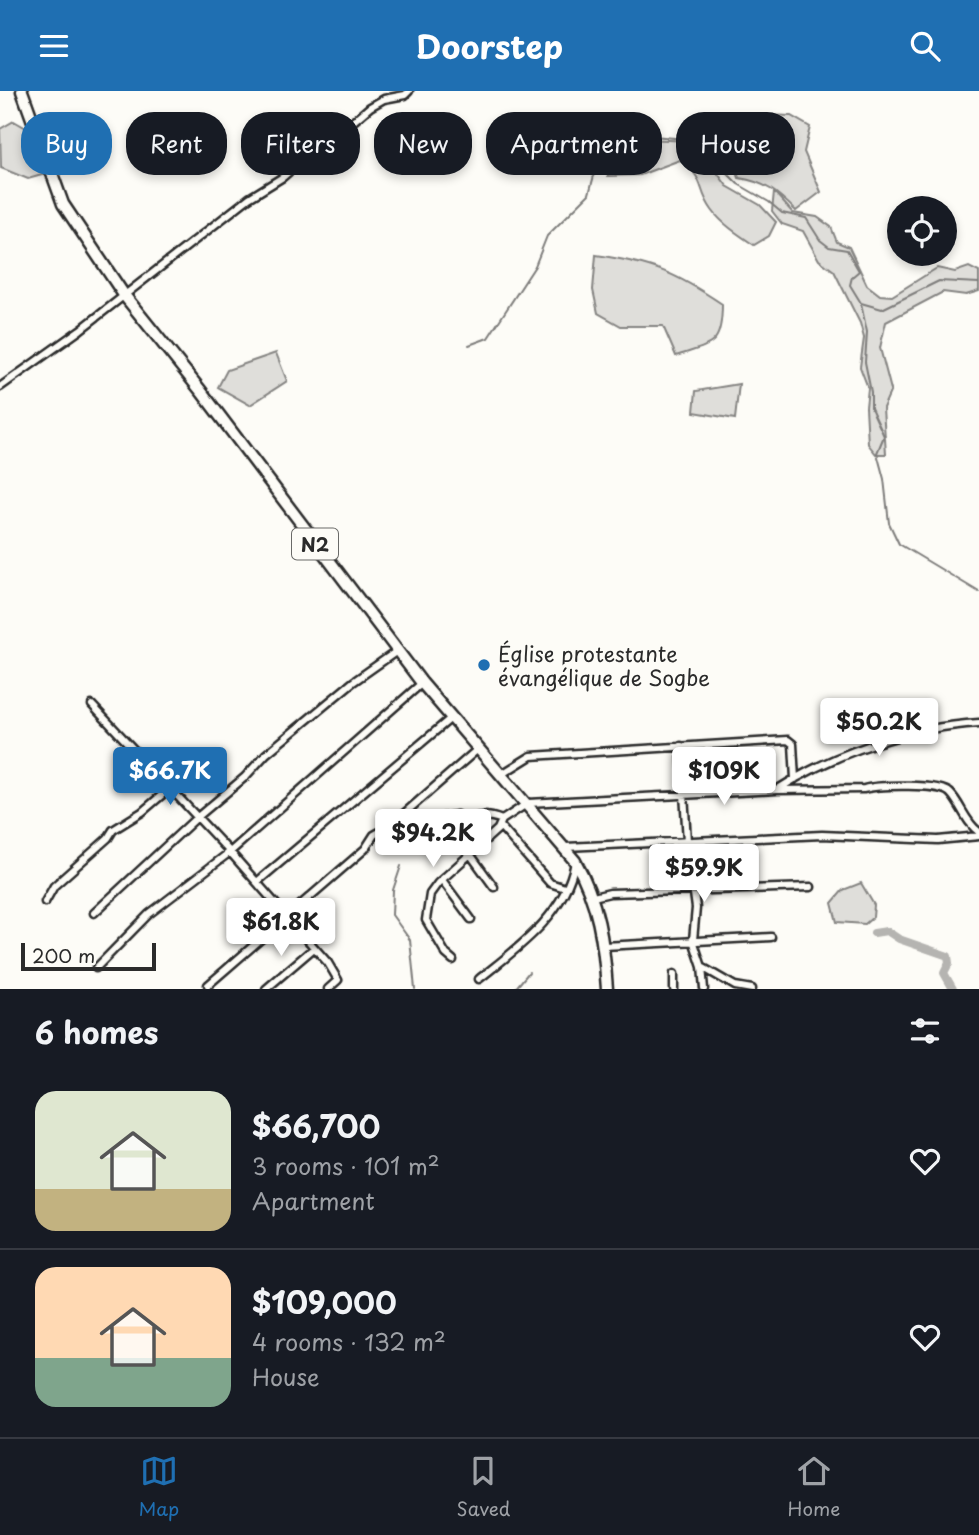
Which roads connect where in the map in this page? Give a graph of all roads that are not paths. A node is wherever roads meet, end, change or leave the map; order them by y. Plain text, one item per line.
1 (22, 91) edge
2 (409, 91) edge
3 (124, 295) junction
4 (0, 387) edge
5 (397, 651) junction
6 (422, 684) junction
7 (92, 705) dead end
8 (451, 717) junction
9 (979, 723) edge
10 (681, 746) junction
11 (479, 748) junction
12 (502, 774) junction
13 (794, 779) junction
14 (170, 788) junction
15 (777, 790) junction
16 (686, 796) junction
17 (528, 803) junction
18 (199, 818) junction
19 (501, 823) junction
20 (390, 826) junction
21 (979, 834) edge
22 (687, 841) junction
23 (566, 847) junction
24 (230, 852) junction
25 (470, 854) junction
26 (575, 861) junction
27 (442, 880) junction
28 (257, 882) junction
29 (494, 887) dead end
30 (811, 887) dead end
31 (565, 888) junction
32 (695, 891) junction
33 (593, 897) junction
34 (45, 902) dead end
35 (94, 913) dead end
36 (286, 916) junction
37 (471, 919) dead end
38 (771, 937) dead end
39 (693, 940) junction
40 (604, 946) junction
41 (314, 948) junction
42 (453, 960) dead end
43 (702, 967) junction
44 (96, 968) dead end
45 (674, 974) dead end
46 (479, 979) dead end
47 (208, 985) dead end
48 (266, 989) edge
49 (328, 989) edge
50 (607, 989) edge
51 (674, 989) edge
52 (704, 989) edge
53 (752, 989) edge

1 - 3 highway, N2
2 - 3 street
3 - 4 street
3 - 5 highway, N2
5 - 6 highway, N2
5 - 18 street
6 - 8 highway, N2
6 - 24 street
7 - 14 street
8 - 11 highway, N2
8 - 28 street
9 - 13 street
10 - 12 street
10 - 13 street
10 - 16 street
11 - 12 highway, N2
11 - 20 street
12 - 17 highway, N2
13 - 15 street
14 - 18 street
14 - 34 street
15 - 16 street
15 - 21 street
16 - 17 street
16 - 22 street
17 - 19 street
17 - 23 highway, N2
18 - 24 street
18 - 35 street
19 - 20 street
19 - 25 street
19 - 31 street
20 - 36 street
21 - 22 street
22 - 23 street
22 - 32 street
23 - 26 highway, N2
24 - 28 street
24 - 44 street
25 - 27 street
25 - 29 street
26 - 31 street
26 - 33 highway, N2
27 - 37 street
27 - 42 street
28 - 36 street
30 - 32 street
31 - 46 street
32 - 33 street
32 - 39 street
33 - 40 highway, N2
36 - 41 street
36 - 47 street
38 - 39 street
39 - 40 street
39 - 43 street
40 - 50 highway, N2
41 - 48 street
41 - 49 street
43 - 52 street
43 - 53 street
45 - 51 street

